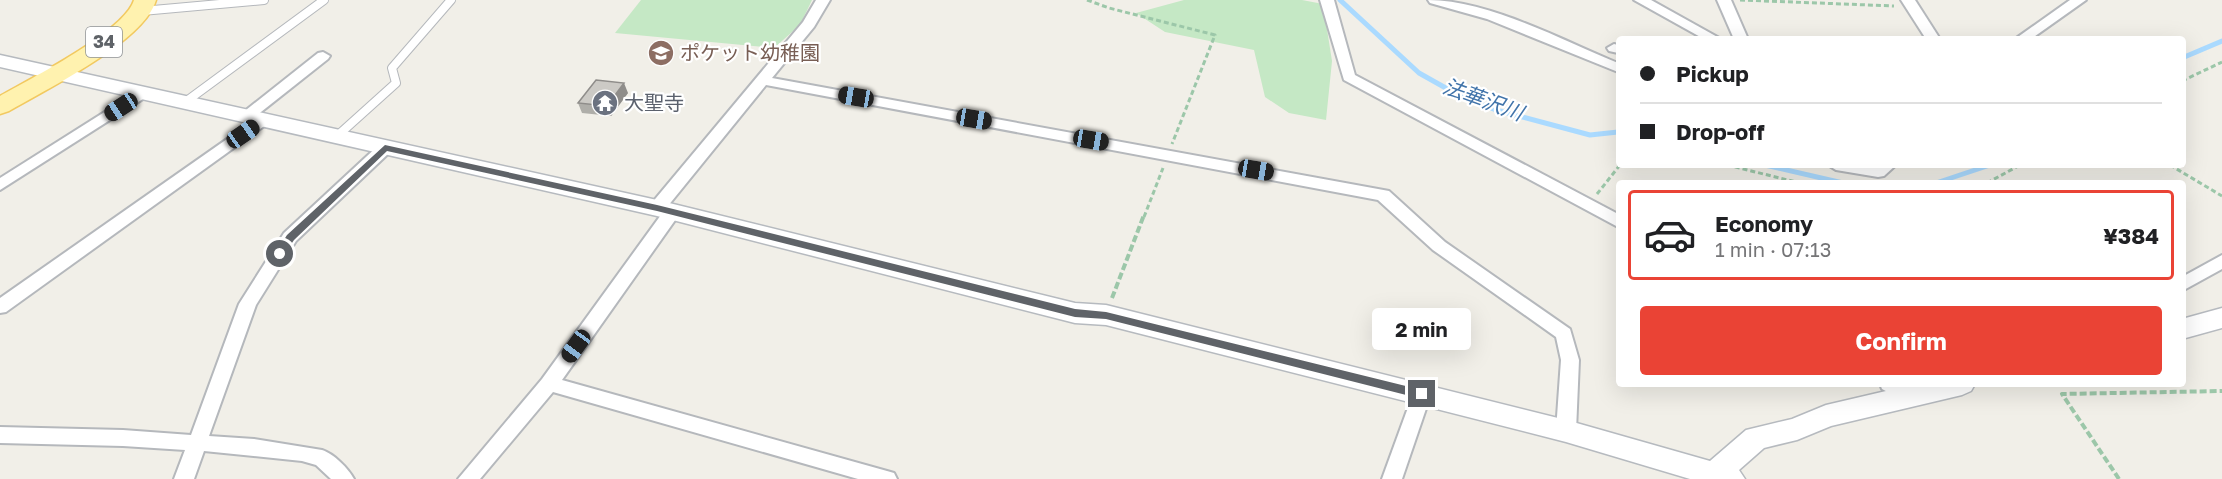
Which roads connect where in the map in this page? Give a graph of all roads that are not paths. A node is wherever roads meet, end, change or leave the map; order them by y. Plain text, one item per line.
1 (264, 0) edge
2 (324, 0) edge
3 (452, 0) edge
4 (823, 0) edge
5 (1327, 0) edge
6 (1435, 0) edge
7 (1641, 0) edge
8 (1724, 0) edge
9 (2079, 0) edge
10 (1910, 3) edge
11 (144, 6) edge
12 (1708, 36) edge
13 (1740, 36) edge
14 (1931, 36) edge
15 (2026, 36) edge
16 (324, 56) dead end
17 (0, 61) edge
18 (1616, 67) edge
19 (53, 74) junction
20 (762, 80) junction
21 (141, 94) junction
22 (184, 103) junction
23 (0, 106) edge
24 (254, 119) junction
25 (336, 137) junction
26 (385, 148) junction
27 (1854, 168) edge
28 (1884, 168) edge
29 (0, 185) edge
30 (1589, 204) junction
31 (665, 210) junction
32 (1616, 212) edge
33 (1616, 220) edge
34 (2222, 261) edge
35 (2186, 283) edge
36 (0, 307) edge
37 (2222, 318) edge
38 (2186, 329) edge
39 (549, 384) junction
40 (1930, 387) edge
41 (1899, 390) edge
42 (1422, 394) junction
43 (1566, 431) junction
44 (0, 435) edge
45 (198, 443) junction
46 (1722, 476) edge
47 (184, 479) edge
48 (344, 479) edge
49 (468, 479) edge
50 (887, 479) edge
51 (1392, 479) edge

1 - 11 lane
2 - 22 lane
3 - 25 lane
4 - 20 street
5 - 30 street
6 - 18 street
7 - 12 street
8 - 13 street
9 - 15 street
10 - 14 street
11 - 19 main road, 34
16 - 24 street
17 - 19 street
19 - 21 street
19 - 23 main road, 34
20 - 31 street
20 - 43 street
21 - 22 street
21 - 29 street
22 - 24 street
24 - 25 street
24 - 36 street
25 - 26 street
26 - 31 street
26 - 45 street
27 - 28 street
30 - 32 street
30 - 33 street
31 - 39 street
31 - 42 street
34 - 35 street
37 - 38 street
39 - 49 street
39 - 50 street
40 - 41 street
41 - 46 street
42 - 43 street
42 - 51 street
43 - 46 street
44 - 45 street
45 - 47 street
45 - 48 street

